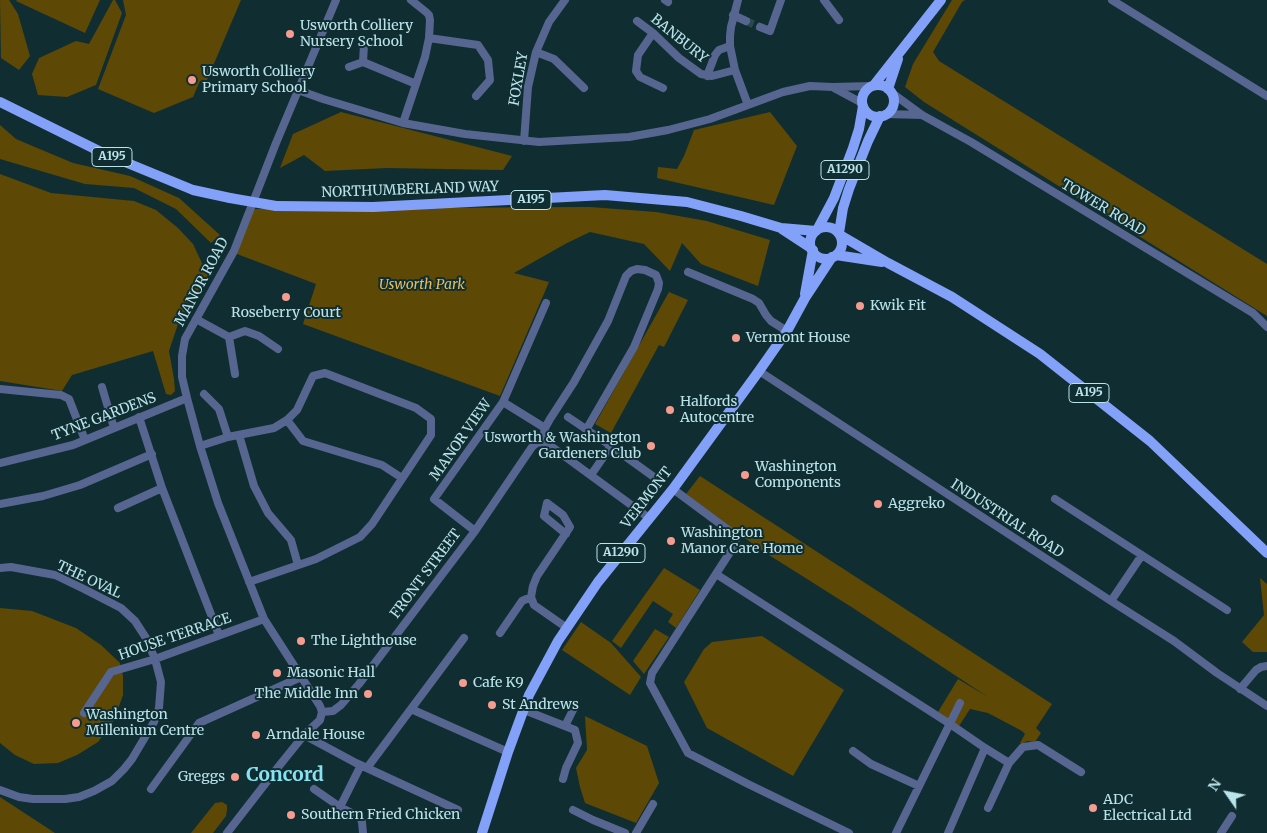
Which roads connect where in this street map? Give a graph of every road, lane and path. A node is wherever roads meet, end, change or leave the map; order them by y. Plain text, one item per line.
1 (336, 0) edge
2 (411, 0) edge
3 (566, 0) edge
4 (738, 0) edge
5 (781, 0) edge
6 (824, 0) edge
7 (941, 0) edge
8 (1112, 0) edge
9 (733, 15) junction
10 (746, 20) tunnel mouth
11 (839, 20) dead end
12 (636, 21) dead end
13 (760, 26) dead end
14 (653, 33) junction
15 (428, 38) junction
16 (364, 45) dead end
17 (730, 46) junction
18 (536, 52) junction
19 (899, 53) junction
20 (363, 62) junction
21 (349, 66) dead end
22 (735, 70) junction
23 (707, 76) junction
24 (416, 84) junction
25 (873, 86) junction
26 (832, 87) junction
27 (584, 88) dead end
28 (663, 88) dead end
29 (298, 90) junction
30 (890, 91) junction
31 (476, 96) dead end
32 (1267, 96) edge
33 (0, 102) edge
34 (863, 104) junction
35 (748, 105) junction
36 (883, 115) junction
37 (922, 115) junction
38 (403, 123) junction
39 (524, 141) junction
40 (781, 228) junction
41 (816, 230) junction
42 (840, 234) junction
43 (812, 249) junction
44 (834, 256) junction
45 (888, 263) junction
46 (688, 272) dead end
47 (805, 298) junction
48 (546, 303) dead end
49 (196, 319) junction
50 (1267, 327) edge
51 (787, 330) junction
52 (229, 336) junction
53 (278, 349) dead end
54 (759, 371) junction
55 (235, 374) dead end
56 (102, 387) dead end
57 (0, 389) edge
58 (204, 394) dead end
59 (187, 398) junction
60 (503, 402) junction
61 (139, 417) junction
62 (568, 417) dead end
63 (287, 420) junction
64 (114, 428) junction
65 (546, 428) junction
66 (586, 430) junction
67 (238, 435) junction
68 (228, 437) junction
69 (85, 440) junction
70 (542, 442) junction
71 (200, 446) junction
72 (611, 446) junction
73 (152, 454) junction
74 (0, 463) edge
75 (591, 475) junction
76 (402, 478) junction
77 (658, 480) dead end
78 (162, 488) junction
79 (673, 488) junction
80 (1055, 499) dead end
81 (0, 504) edge
82 (118, 508) dead end
83 (650, 518) junction
84 (474, 531) junction
85 (566, 534) dead end
86 (1267, 553) edge
87 (1142, 555) junction
88 (298, 565) junction
89 (0, 568) edge
90 (716, 574) junction
91 (249, 582) junction
92 (531, 597) junction
93 (1110, 601) junction
94 (1226, 610) dead end
95 (264, 619) junction
96 (567, 628) junction
97 (500, 633) dead end
98 (219, 635) junction
99 (464, 638) dead end
100 (155, 658) junction
101 (1267, 666) edge
102 (301, 677) junction
103 (1240, 689) junction
104 (960, 703) dead end
105 (1267, 706) edge
106 (574, 708) dead end
107 (411, 709) junction
108 (524, 710) junction
109 (322, 712) junction
110 (84, 713) dead end
111 (950, 724) junction
112 (565, 726) junction
113 (304, 735) junction
114 (985, 748) junction
115 (853, 750) dead end
116 (508, 752) junction
117 (1009, 763) junction
118 (361, 765) junction
119 (1081, 772) dead end
120 (563, 779) dead end
121 (919, 786) junction
122 (150, 789) dead end
123 (314, 789) dead end
124 (0, 790) edge
125 (653, 804) dead end
126 (340, 807) junction
127 (988, 808) dead end
128 (458, 810) dead end
129 (573, 810) dead end
130 (1232, 816) dead end
131 (227, 833) edge
132 (363, 833) edge
133 (482, 833) edge
134 (625, 833) edge
135 (636, 833) edge
136 (849, 833) edge
137 (896, 833) edge
138 (948, 833) edge
139 (1221, 833) edge

1 - 29 street, MANOR ROAD
2 - 15 street
3 - 18 street, FOXLEY
4 - 9 street
5 - 13 street
6 - 11 street
7 - 19 main road, A1290
8 - 32 street
9 - 10 street
9 - 17 street
12 - 14 street, BANBURY
14 - 23 street, BANBURY
14 - 28 street
15 - 24 street
15 - 31 street
16 - 20 street
17 - 22 street
17 - 23 street
18 - 27 street
18 - 39 street, FOXLEY
19 - 25 main road, A1290
19 - 30 main road, A1290
20 - 21 street
20 - 24 street
22 - 23 street, BANBURY
22 - 35 street
24 - 38 street
25 - 26 street
25 - 30 main road
25 - 34 main road, A1290
26 - 34 street
26 - 35 street
29 - 38 street
29 - 49 street, MANOR ROAD
30 - 36 main road, A1290
30 - 37 street, TOWER ROAD
33 - 40 main road, NORTHUMBERLAND WAY / A195, bridge
34 - 36 main road
34 - 41 main road, A1290
35 - 39 street
36 - 37 street, TOWER ROAD
36 - 42 main road, A1290
37 - 50 street, TOWER ROAD
38 - 39 street
40 - 41 main road, NORTHUMBERLAND WAY / A195
40 - 43 main road, NORTHUMBERLAND WAY / A195
41 - 42 main road, A195
41 - 43 main road
42 - 44 main road
42 - 45 main road, A195
43 - 44 main road, A195
43 - 47 main road, VERMONT / A1290
44 - 45 main road, A195
44 - 47 main road, VERMONT / A1290
45 - 86 main road, A195
46 - 51 street
47 - 51 main road, VERMONT / A1290
48 - 60 street
49 - 52 street
49 - 59 street, MANOR ROAD
51 - 54 main road, VERMONT / A1290
52 - 53 street
52 - 55 street
54 - 79 main road, VERMONT / A1290
54 - 93 street, INDUSTRIAL ROAD
56 - 64 street
57 - 69 street
58 - 68 street
59 - 61 street, TYNE GARDENS
59 - 71 street, MANOR ROAD
60 - 65 street
60 - 84 street, MANOR VIEW
61 - 64 street, TYNE GARDENS
61 - 73 street
62 - 66 street
63 - 67 street
63 - 76 street
63 - 76 street
64 - 69 street, TYNE GARDENS
65 - 66 street
65 - 70 street
66 - 72 street
67 - 68 street
67 - 88 street
68 - 71 street
69 - 74 street, TYNE GARDENS
70 - 75 street
70 - 84 street, FRONT STREET
71 - 91 street, MANOR ROAD
72 - 75 street
72 - 77 street
73 - 78 street
73 - 81 street
75 - 83 street
76 - 88 street
78 - 82 street
78 - 98 street
79 - 83 main road, VERMONT / A1290
79 - 90 street
80 - 87 street
83 - 96 main road, VERMONT / A1290
84 - 109 street, FRONT STREET
85 - 92 street
87 - 93 street
87 - 94 street
88 - 91 street
89 - 100 street, THE OVAL
90 - 111 street
90 - 136 street
91 - 95 street, MANOR ROAD
92 - 96 street
92 - 97 street
93 - 103 street, INDUSTRIAL ROAD
95 - 98 street, HOUSE TERRACE
95 - 102 street, MANOR ROAD
96 - 108 main road, VERMONT / A1290
98 - 100 street, HOUSE TERRACE
99 - 107 street
100 - 110 street, HOUSE TERRACE
100 - 124 street, THE OVAL
101 - 103 street
102 - 109 street, MANOR ROAD
102 - 122 street
103 - 105 street, INDUSTRIAL ROAD
104 - 111 street
106 - 112 street
107 - 116 street
107 - 118 street
108 - 112 street
108 - 116 main road, VERMONT / A1290
109 - 113 street
111 - 114 street
111 - 121 street
112 - 120 street
113 - 118 street
113 - 131 street
114 - 117 street
114 - 138 street
115 - 121 street
116 - 133 main road, VERMONT / A1290
117 - 119 street
117 - 127 street
118 - 126 street
118 - 128 street
121 - 137 street
123 - 126 street
125 - 135 street
126 - 132 street
129 - 134 street
130 - 139 street

